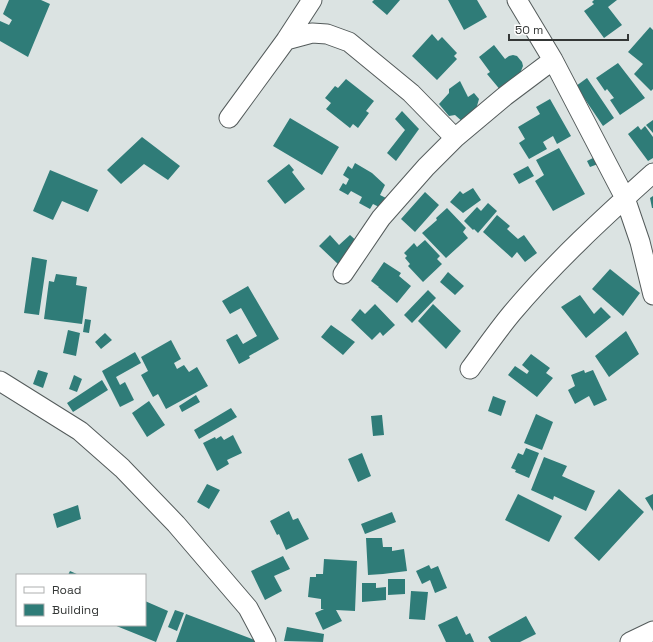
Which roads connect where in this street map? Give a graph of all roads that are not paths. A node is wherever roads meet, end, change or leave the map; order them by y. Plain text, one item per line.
1 (312, 0) edge
2 (517, 0) edge
3 (286, 40) junction
4 (553, 60) junction
5 (229, 118) dead end
6 (455, 138) junction
7 (653, 173) edge
8 (625, 198) junction
9 (343, 274) dead end
10 (653, 295) edge
11 (470, 369) dead end
12 (0, 382) edge
13 (653, 631) edge
14 (266, 642) edge
15 (630, 642) edge

1 - 3 street
2 - 4 street
3 - 5 street
3 - 6 street
4 - 6 street
4 - 8 street
6 - 9 street
7 - 8 street
8 - 10 street
8 - 11 street
12 - 14 street
13 - 15 street

